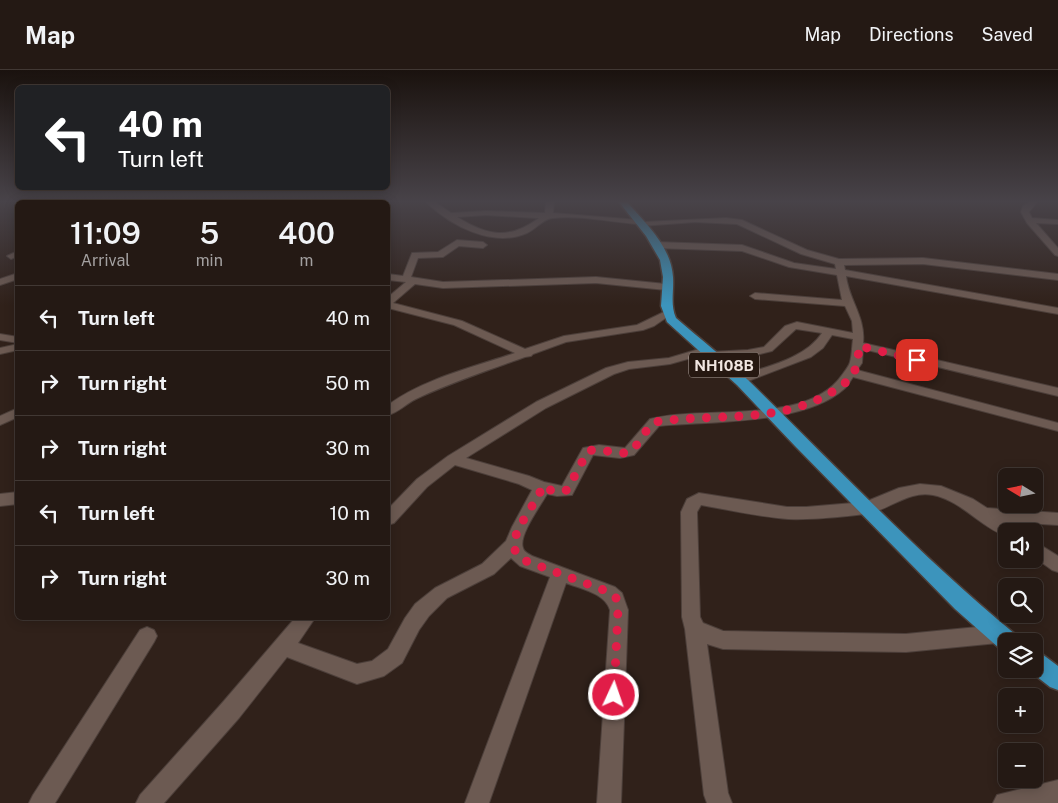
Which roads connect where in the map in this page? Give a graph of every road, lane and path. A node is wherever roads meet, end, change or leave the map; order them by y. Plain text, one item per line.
1 (650, 236) edge
2 (768, 236) edge
3 (1044, 236) edge
4 (483, 245) dead end
5 (656, 245) junction
6 (1058, 253) edge
7 (839, 262) junction
8 (842, 272) junction
9 (15, 277) edge
10 (390, 277) edge
11 (1058, 277) edge
12 (409, 280) junction
13 (0, 282) edge
14 (666, 287) junction
15 (755, 296) dead end
16 (390, 302) edge
17 (848, 303) junction
18 (390, 305) edge
19 (1058, 312) edge
20 (668, 313) junction
21 (829, 331) junction
22 (0, 337) edge
23 (15, 340) edge
24 (859, 341) junction
25 (15, 348) edge
26 (0, 351) edge
27 (710, 352) junction
28 (527, 354) junction
29 (853, 373) junction
30 (740, 380) junction
31 (1058, 392) edge
32 (390, 410) edge
33 (15, 414) edge
34 (772, 414) junction
35 (0, 421) edge
36 (1058, 427) edge
37 (454, 459) junction
38 (540, 487) junction
39 (15, 498) edge
40 (0, 500) edge
41 (867, 508) junction
42 (984, 514) junction
43 (390, 517) edge
44 (1058, 519) edge
45 (998, 524) edge
46 (513, 545) junction
47 (1043, 554) edge
48 (1058, 565) edge
49 (560, 574) junction
50 (304, 620) edge
51 (695, 629) junction
52 (998, 634) edge
53 (147, 636) dead end
54 (998, 638) edge
55 (282, 646) junction
56 (1043, 668) edge
57 (1058, 679) edge
58 (1058, 792) edge
59 (41, 803) edge
60 (148, 803) edge
61 (477, 803) edge
62 (609, 803) edge
63 (720, 803) edge
64 (1005, 803) edge

1 - 5 highway
2 - 7 street
3 - 6 street
4 - 12 street
5 - 8 street
5 - 14 highway
7 - 8 street
7 - 11 street
8 - 17 street
8 - 19 street
9 - 13 street
10 - 12 street
12 - 14 street
12 - 16 street
14 - 20 highway
15 - 17 street
17 - 24 street
18 - 28 street
20 - 27 highway, NH108B
20 - 28 street
21 - 24 street
21 - 27 street
21 - 30 street
22 - 23 street
24 - 29 street
24 - 31 street
25 - 26 street
27 - 30 highway, NH108B
27 - 37 street
28 - 32 street
29 - 34 street
29 - 36 street
30 - 34 highway, NH108B
33 - 35 street
34 - 38 street
34 - 41 highway, NH108B
37 - 38 street
37 - 43 street
38 - 46 street
39 - 40 street
41 - 42 street
41 - 51 street
41 - 52 highway, NH108B
42 - 44 street
42 - 45 street
46 - 49 street
46 - 55 street
47 - 48 street
49 - 61 street
49 - 62 street
50 - 55 street
51 - 54 street
51 - 63 street
53 - 59 street
55 - 60 street
56 - 57 highway
58 - 64 street

